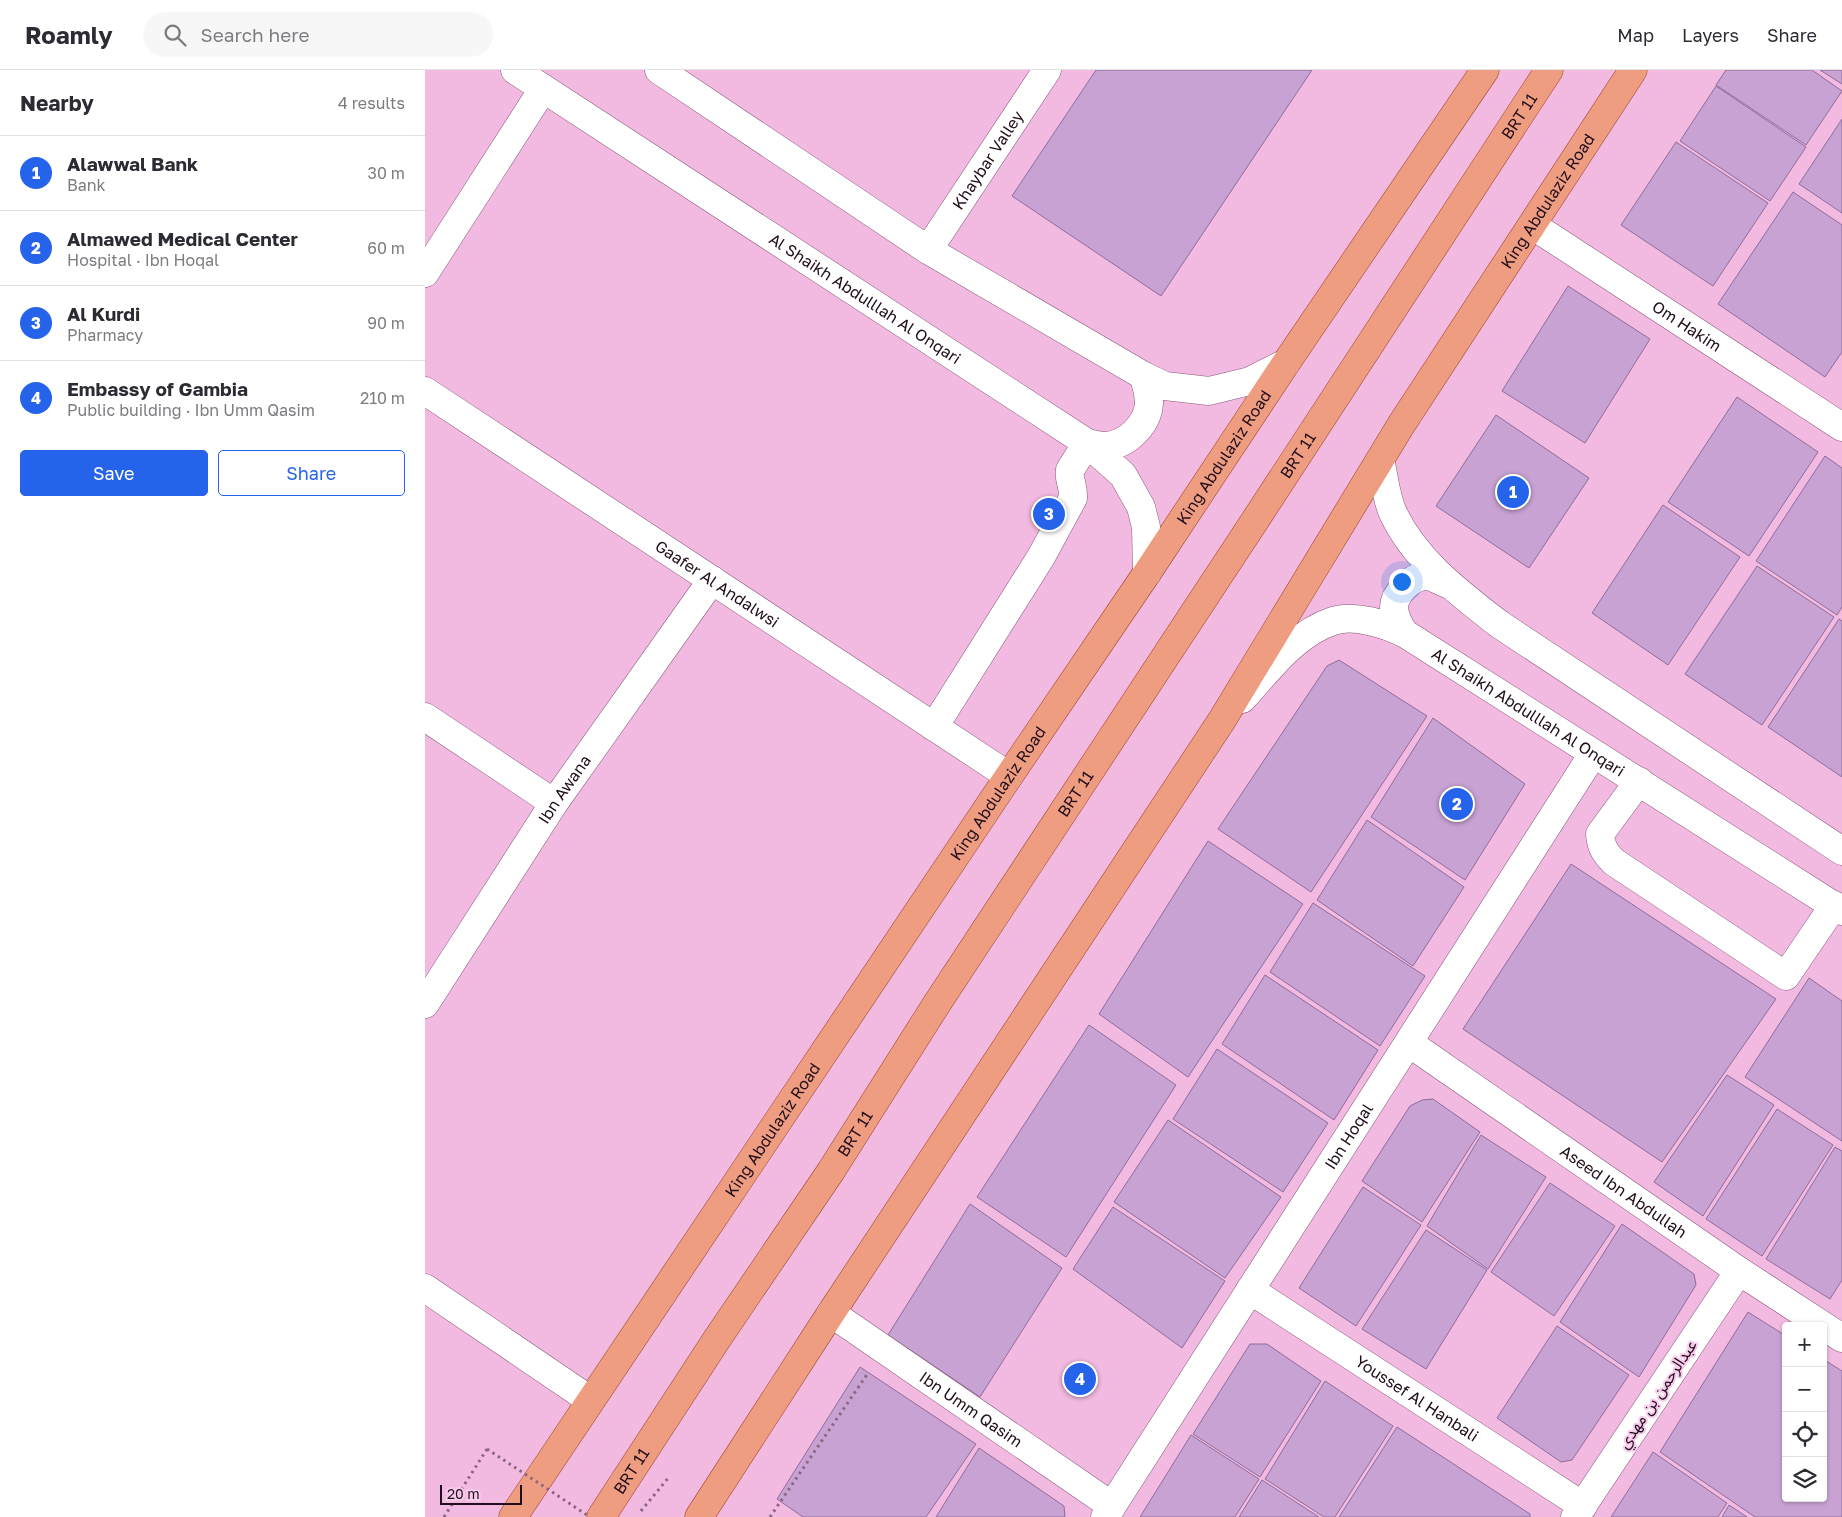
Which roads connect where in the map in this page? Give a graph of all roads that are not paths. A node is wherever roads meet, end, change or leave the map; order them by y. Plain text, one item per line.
1 (515, 70) edge
2 (659, 70) edge
3 (1047, 70) edge
4 (1485, 70) edge
5 (1549, 70) edge
6 (1633, 70) edge
7 (543, 89) junction
8 (1532, 225) junction
9 (927, 250) junction
10 (425, 273) edge
11 (1286, 363) junction
12 (1144, 376) junction
13 (425, 391) edge
14 (1842, 426) edge
15 (1087, 443) junction
16 (1380, 460) junction
17 (1147, 573) junction
18 (712, 580) junction
19 (1448, 584) junction
20 (1404, 633) junction
21 (425, 718) edge
22 (1222, 720) junction
23 (934, 726) junction
24 (1593, 754) junction
25 (1009, 776) junction
26 (1639, 781) junction
27 (554, 803) junction
28 (1842, 851) edge
29 (1838, 908) edge
30 (425, 1004) edge
31 (1409, 1043) junction
32 (1739, 1271) junction
33 (425, 1288) edge
34 (1250, 1290) junction
35 (831, 1313) junction
36 (1839, 1329) edge
37 (590, 1400) junction
38 (1579, 1511) edge
39 (1108, 1512) edge
40 (513, 1517) edge
41 (601, 1517) edge
42 (699, 1517) edge

1 - 7 street, Al Shaikh Abdulllah Al Onqari
2 - 9 street
3 - 9 street, Khaybar Valley
4 - 11 main road, King Abdulaziz Road
5 - 41 main road, BRT 11
6 - 8 main road, King Abdulaziz Road
7 - 10 street
7 - 15 street, Al Shaikh Abdulllah Al Onqari
8 - 14 street, Om Hakim
8 - 16 main road, King Abdulaziz Road
9 - 12 street
11 - 12 street
11 - 17 main road, King Abdulaziz Road
12 - 15 street
13 - 18 street, Gaafer Al Andalwsi
15 - 17 street, Al Shaikh Abdulllah Al Onqari
15 - 23 street
16 - 19 street
16 - 22 main road, King Abdulaziz Road
17 - 25 main road, King Abdulaziz Road
18 - 23 street, Gaafer Al Andalwsi
18 - 27 street, Ibn Awana
19 - 20 street
19 - 28 street
20 - 22 street, Al Shaikh Abdulllah Al Onqari
20 - 24 street, Al Shaikh Abdulllah Al Onqari
21 - 27 street
22 - 35 main road, King Abdulaziz Road
23 - 25 street, Gaafer Al Andalwsi
24 - 26 street, Al Shaikh Abdulllah Al Onqari
24 - 31 street, Ibn Hoqal
25 - 37 main road, King Abdulaziz Road
26 - 29 street, Al Shaikh Abdulllah Al Onqari
26 - 29 street
27 - 30 street, Ibn Awana
31 - 32 street, Aseed Ibn Abdullah
31 - 34 street, Ibn Hoqal
32 - 36 street, Aseed Ibn Abdullah
32 - 38 street, عبدالرحمن بن مهدي
33 - 37 street
34 - 38 street, Youssef Al Hanbali
34 - 39 street, Ibn Hoqal
35 - 39 street, Ibn Umm Qasim
35 - 42 main road, King Abdulaziz Road
37 - 40 main road, King Abdulaziz Road

